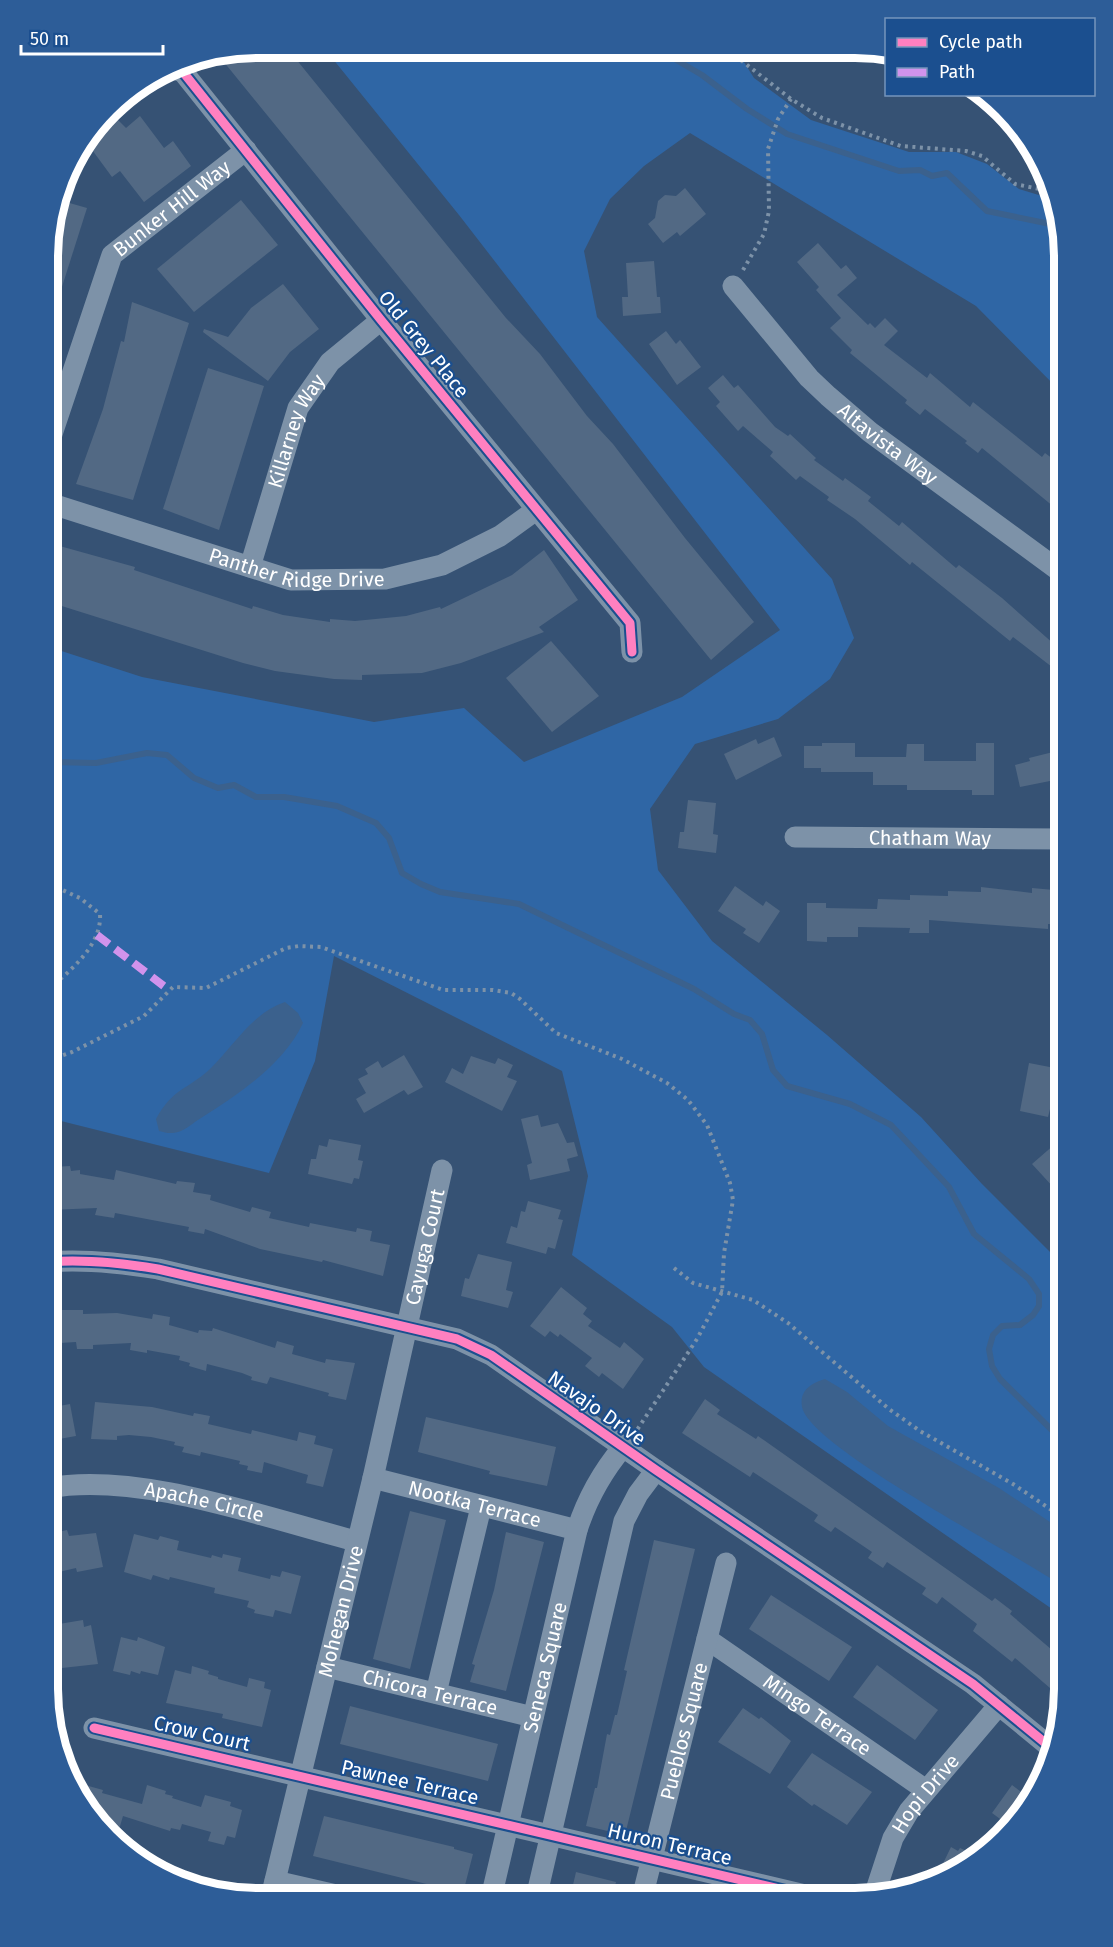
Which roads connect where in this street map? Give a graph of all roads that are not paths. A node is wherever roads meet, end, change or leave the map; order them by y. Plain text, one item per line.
1 (184, 73) edge
2 (246, 150) junction
3 (733, 286) road end
4 (381, 320) junction
5 (58, 418) edge
6 (58, 506) edge
7 (536, 510) junction
8 (250, 567) junction
9 (1054, 567) edge
10 (632, 652) dead end
11 (795, 837) dead end
12 (1054, 839) edge
13 (442, 1170) dead end
14 (58, 1262) edge
15 (407, 1326) junction
16 (623, 1448) junction
17 (656, 1470) junction
18 (373, 1478) junction
19 (58, 1486) edge
20 (481, 1507) junction
21 (577, 1530) junction
22 (356, 1541) junction
23 (726, 1563) dead end
24 (707, 1639) junction
25 (327, 1667) junction
26 (436, 1693) junction
27 (999, 1705) junction
28 (533, 1717) junction
29 (94, 1728) dead end
30 (1047, 1744) edge
31 (302, 1774) junction
32 (926, 1790) junction
33 (509, 1824) junction
34 (551, 1834) junction
35 (651, 1858) junction
36 (877, 1887) edge
37 (273, 1888) edge
38 (493, 1888) edge
39 (538, 1888) edge
40 (644, 1888) edge
41 (776, 1888) edge

1 - 2 street, Old Grey Place
2 - 4 street, Old Grey Place
2 - 5 street, Bunker Hill Way
3 - 9 street, Altavista Way
4 - 7 street, Old Grey Place
4 - 8 street, Killarney Way
6 - 8 street, Panther Ridge Drive
7 - 8 street, Panther Ridge Drive
7 - 10 street, Old Grey Place
11 - 12 street, Chatham Way
13 - 15 street, Cayuga Court
14 - 15 street, Navajo Drive
15 - 16 street, Navajo Drive
15 - 18 street, Mohegan Drive
16 - 17 street, Navajo Drive
16 - 21 street, Seneca Square
17 - 27 street, Navajo Drive
17 - 34 street
18 - 20 street, Nootka Terrace
18 - 22 street, Mohegan Drive
19 - 22 street, Apache Circle
20 - 21 street, Nootka Terrace
20 - 26 street
21 - 28 street, Seneca Square
22 - 25 street, Mohegan Drive
23 - 24 street, Pueblos Square
24 - 32 street, Mingo Terrace
24 - 35 street, Pueblos Square
25 - 26 street, Chicora Terrace
25 - 31 street, Mohegan Drive
26 - 28 street, Chicora Terrace
27 - 30 street, Navajo Drive
27 - 32 street, Hopi Drive
28 - 33 street, Seneca Square
29 - 31 street, Crow Court
31 - 33 street, Pawnee Terrace
31 - 37 street, Mohegan Drive
32 - 36 street, Hopi Drive
33 - 34 street, Huron Terrace
33 - 38 street, Seneca Square
34 - 35 street, Huron Terrace
34 - 39 street
35 - 40 street, Pueblos Square
35 - 41 street, Huron Terrace

